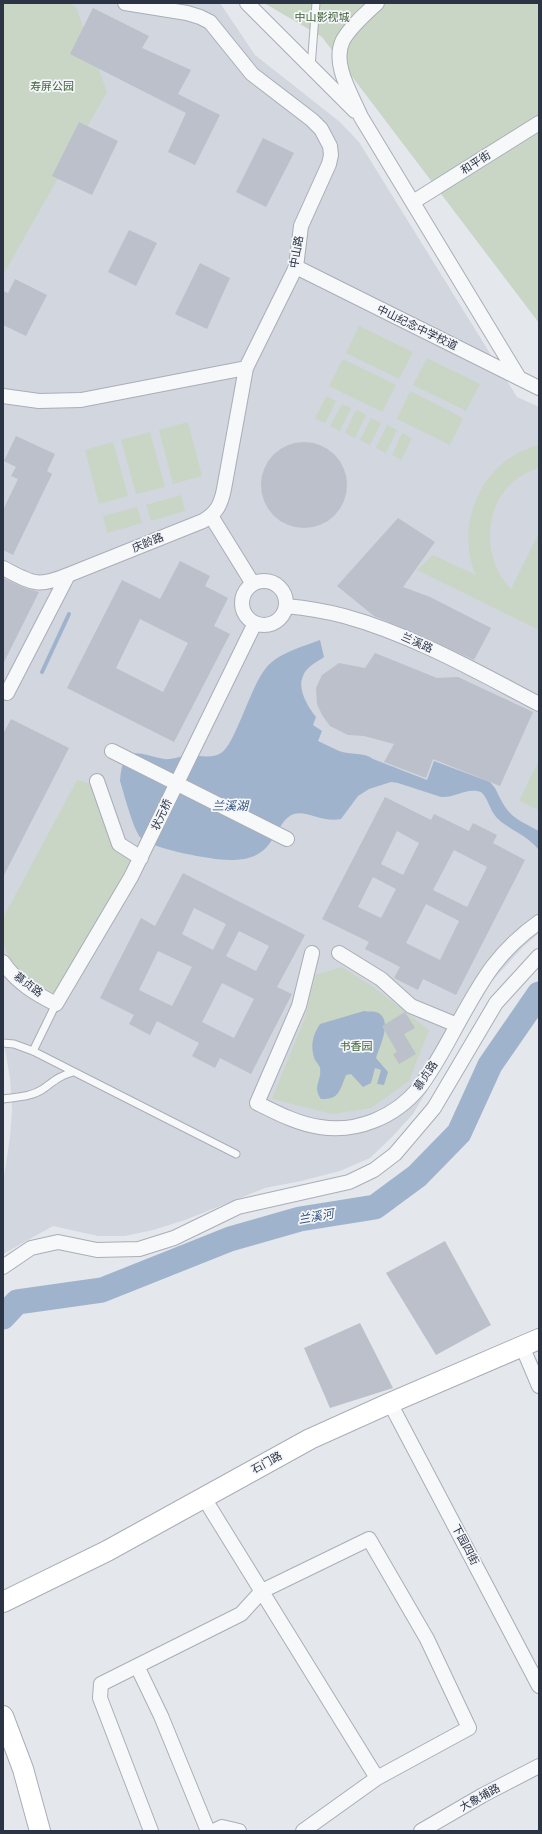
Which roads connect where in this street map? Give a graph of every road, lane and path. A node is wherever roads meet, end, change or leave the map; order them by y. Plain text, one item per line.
1 (125, 3) edge
2 (247, 3) edge
3 (316, 3) edge
4 (377, 3) edge
5 (311, 67) junction
6 (361, 117) junction
7 (539, 123) edge
8 (413, 202) junction
9 (296, 267) junction
10 (246, 368) junction
11 (519, 378) junction
12 (539, 388) edge
13 (3, 396) edge
14 (211, 516) junction
15 (3, 568) edge
16 (68, 575) junction
17 (253, 584) junction
18 (286, 606) junction
19 (255, 624) junction
20 (4, 695) edge
21 (539, 704) edge
22 (118, 754) dead end
23 (97, 781) dead end
24 (177, 783) junction
25 (285, 838) dead end
26 (144, 852) junction
27 (539, 922) edge
28 (312, 953) dead end
29 (340, 953) dead end
30 (539, 956) edge
31 (3, 962) edge
32 (56, 1004) junction
33 (457, 1025) junction
34 (3, 1043) edge
35 (34, 1051) junction
36 (73, 1072) junction
37 (3, 1099) edge
38 (236, 1154) dead end
39 (3, 1267) edge
40 (531, 1343) edge
41 (539, 1386) edge
42 (390, 1403) junction
43 (204, 1498) junction
44 (262, 1591) junction
45 (3, 1602) edge
46 (137, 1666) junction
47 (539, 1686) edge
48 (3, 1716) edge
49 (539, 1766) edge
50 (377, 1778) junction
51 (40, 1831) edge
52 (151, 1831) edge
53 (208, 1831) edge
54 (214, 1831) edge
55 (239, 1831) edge
56 (303, 1831) edge
57 (421, 1831) edge

1 - 9 street, 中山路
2 - 5 street
3 - 5 lane
4 - 6 street
5 - 6 street
6 - 8 street
7 - 8 street, 和平街
8 - 11 street
9 - 10 street, 中山路
9 - 11 street, 中山纪念中学校道
10 - 13 street
10 - 14 street
11 - 12 street, 中山纪念中学校道
14 - 16 street, 庆龄路
14 - 17 street
15 - 16 street, 庆龄路
16 - 20 street
17 - 18 street
17 - 19 street
18 - 19 street
18 - 21 street, 兰溪路
19 - 24 street, 状元桥
22 - 24 street
23 - 26 street
24 - 25 street
24 - 26 street, 状元桥
26 - 32 street, 状元桥
27 - 33 street, 慕贞路
28 - 33 street, 慕贞路
29 - 33 street
30 - 39 street
31 - 32 street, 慕贞路
32 - 35 lane
34 - 35 lane
35 - 36 lane
36 - 37 lane
36 - 38 lane
40 - 41 street
40 - 42 street, 石门路
42 - 43 street, 石门路
42 - 47 street, 下园四街
43 - 44 street
43 - 45 street, 石门路
44 - 46 street
44 - 50 street
44 - 50 street
46 - 52 street
46 - 53 street
48 - 51 street
49 - 57 street, 大象埔路
50 - 56 street
54 - 55 street

